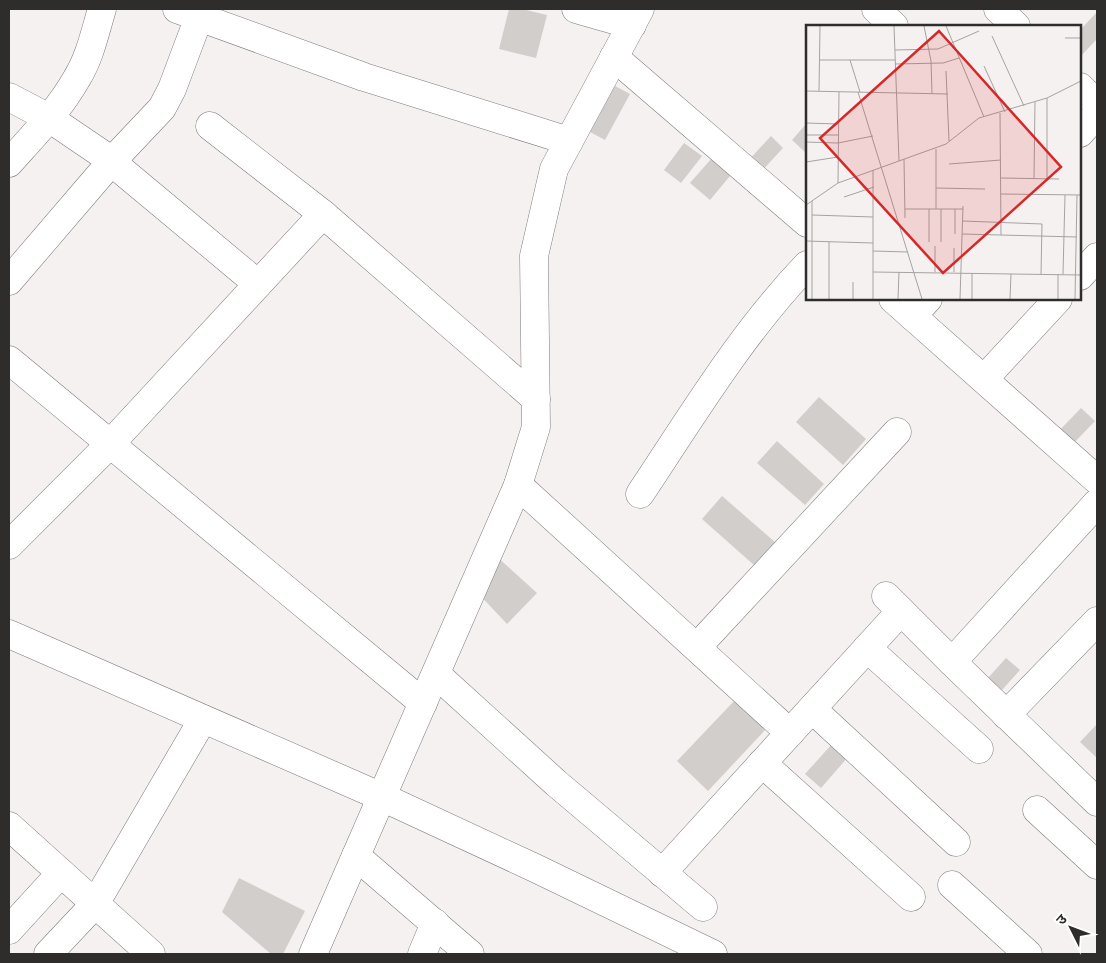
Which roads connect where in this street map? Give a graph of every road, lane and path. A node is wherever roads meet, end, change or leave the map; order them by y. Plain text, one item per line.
1 (102, 9) edge
2 (576, 9) edge
3 (876, 9) edge
4 (998, 9) edge
5 (188, 13) edge
6 (636, 17) edge
7 (893, 25) edge
8 (1015, 25) edge
9 (614, 57) junction
10 (1081, 88) edge
11 (9, 98) edge
12 (1097, 104) edge
13 (1097, 114) edge
14 (49, 118) junction
15 (210, 126) dead end
16 (1081, 132) edge
17 (569, 141) junction
18 (111, 162) junction
19 (9, 163) edge
20 (323, 214) junction
21 (806, 222) edge
22 (1097, 257) edge
23 (806, 266) edge
24 (1081, 275) edge
25 (9, 282) edge
26 (258, 284) junction
27 (1057, 300) edge
28 (911, 304) edge
29 (9, 360) edge
30 (984, 380) junction
31 (536, 399) junction
32 (897, 432) dead end
33 (111, 443) junction
34 (1097, 480) edge
35 (518, 486) junction
36 (640, 494) dead end
37 (1097, 504) edge
38 (9, 545) edge
39 (1097, 621) edge
40 (9, 634) edge
41 (697, 648) junction
42 (867, 648) junction
43 (952, 662) junction
44 (436, 674) junction
45 (423, 703) junction
46 (812, 709) junction
47 (1006, 715) junction
48 (203, 719) junction
49 (790, 733) junction
50 (979, 749) dead end
51 (762, 763) junction
52 (382, 797) junction
53 (1097, 802) edge
54 (1037, 810) dead end
55 (9, 826) edge
56 (956, 842) dead end
57 (356, 856) junction
58 (1097, 865) edge
59 (61, 873) junction
60 (662, 873) junction
61 (952, 885) dead end
62 (911, 897) dead end
63 (95, 904) junction
64 (702, 907) dead end
65 (435, 922) junction
66 (9, 930) edge
67 (48, 954) edge
68 (151, 954) edge
69 (313, 954) edge
70 (422, 954) edge
71 (470, 954) edge
72 (712, 954) edge
73 (1028, 954) edge

1 - 14 street
2 - 6 street
3 - 7 street
4 - 8 street
5 - 17 street
5 - 18 street
6 - 9 street
9 - 17 street
9 - 21 street
10 - 12 street
11 - 14 street
13 - 16 street
14 - 18 street
14 - 19 street
15 - 20 street
17 - 31 street
18 - 25 street
18 - 26 street
20 - 26 street
20 - 31 street
22 - 24 street
23 - 36 street
26 - 33 street
27 - 30 street
28 - 30 street
29 - 33 street
30 - 34 street
31 - 35 street
32 - 41 street
33 - 38 street
33 - 45 street
35 - 41 street
35 - 44 street
37 - 43 street
39 - 47 street
40 - 48 street
41 - 49 street
42 - 43 street
42 - 46 street
42 - 50 street
43 - 47 street
44 - 45 street
44 - 60 street
45 - 52 street
46 - 49 street
46 - 56 street
47 - 53 street
48 - 52 street
48 - 63 street
49 - 51 street
51 - 60 street
51 - 62 street
52 - 57 street
52 - 72 street
54 - 58 street
55 - 59 street
57 - 65 street
57 - 69 street
59 - 63 street
59 - 66 street
60 - 64 street
61 - 73 street
63 - 67 street
63 - 68 street
65 - 70 street
65 - 71 street

